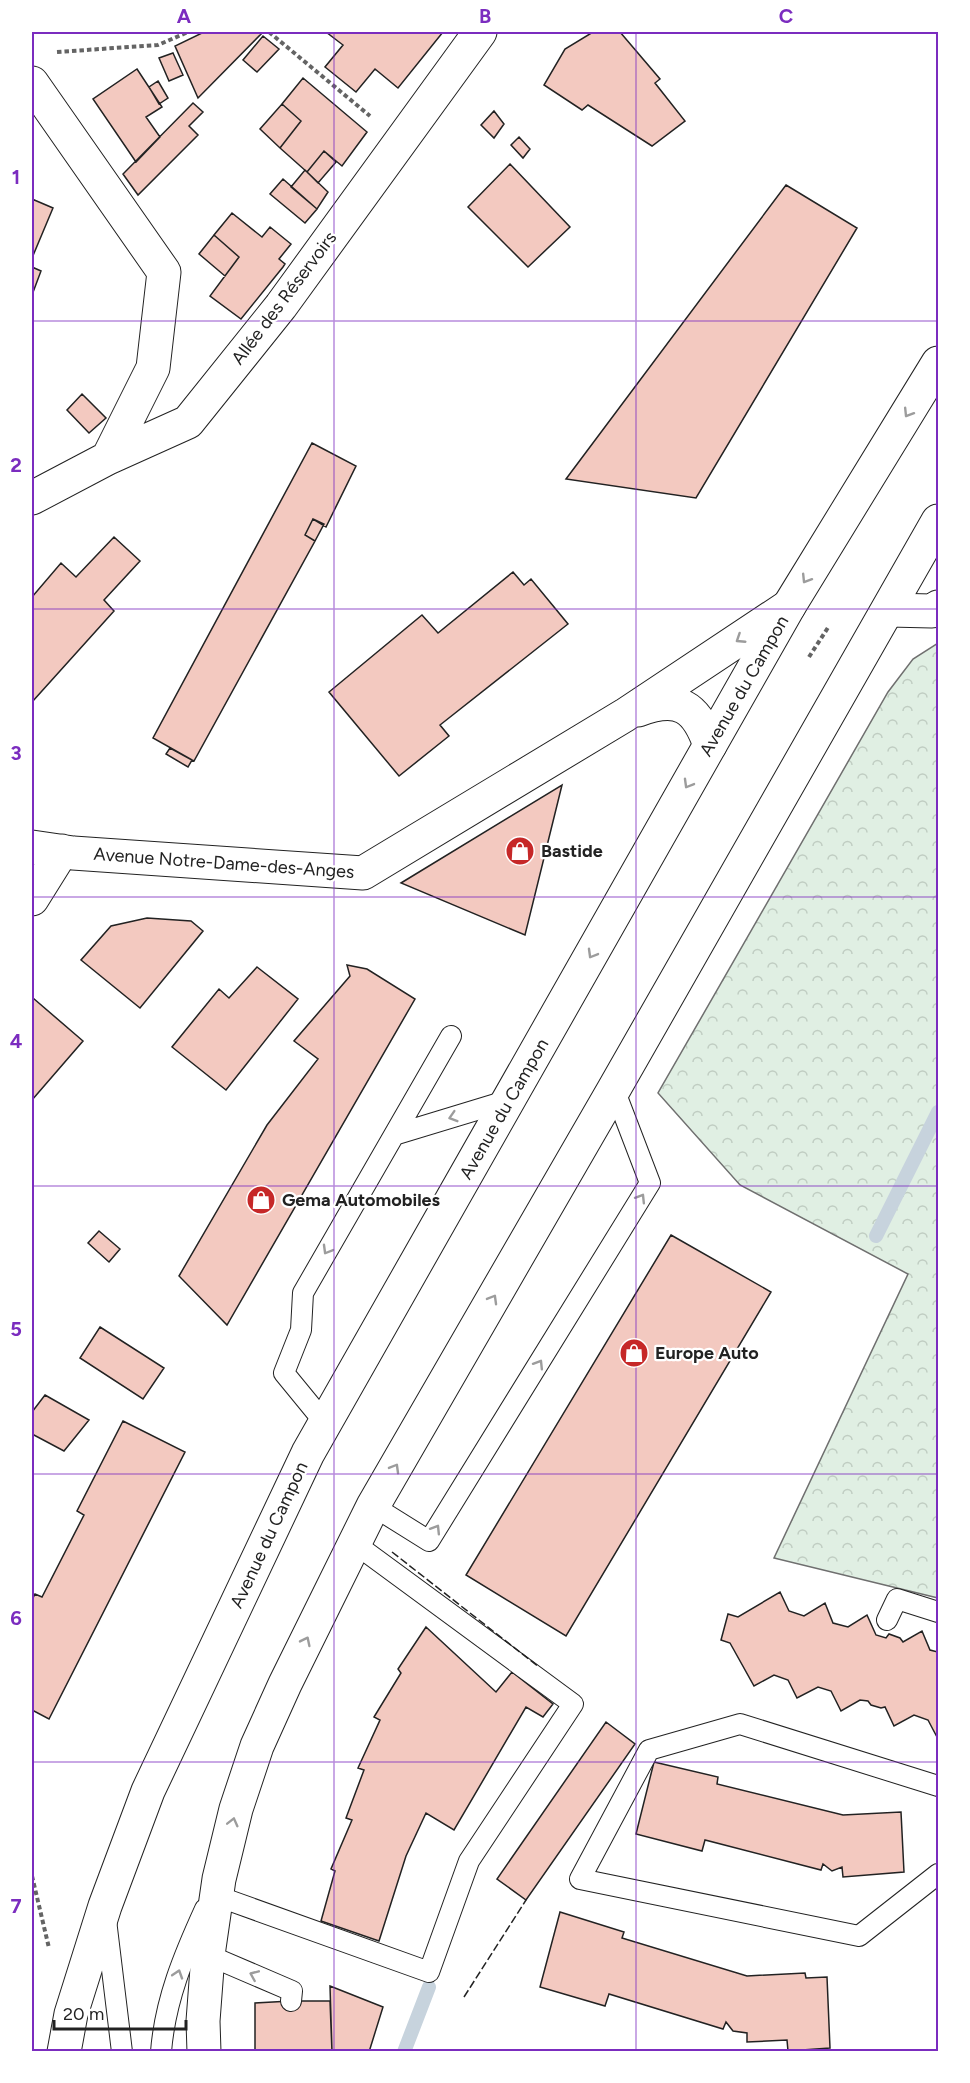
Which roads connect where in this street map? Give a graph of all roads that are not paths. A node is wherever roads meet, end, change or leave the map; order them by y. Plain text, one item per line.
1 (480, 32) edge
2 (32, 83) edge
3 (939, 363) edge
4 (108, 458) junction
5 (32, 498) edge
6 (939, 521) edge
7 (789, 606) junction
8 (939, 608) edge
9 (889, 610) junction
10 (626, 715) junction
11 (710, 745) junction
12 (47, 849) edge
13 (32, 899) edge
14 (451, 1036) dead end
15 (615, 1089) junction
16 (509, 1100) junction
17 (394, 1135) junction
18 (325, 1423) junction
19 (373, 1506) junction
20 (354, 1543) junction
21 (939, 1612) edge
22 (887, 1620) dead end
23 (939, 1786) edge
24 (939, 1874) edge
25 (218, 1888) junction
26 (105, 1906) junction
27 (208, 1955) junction
28 (291, 2001) dead end
29 (64, 2052) edge
30 (122, 2052) edge
31 (161, 2052) edge
32 (204, 2052) edge

1 - 4 main road, Allée des Réservoirs
2 - 4 main road
3 -> 7 main road, Avenue du Campon
4 - 5 main road, Allée des Réservoirs
6 - 9 main road
7 -> 10 main road, Avenue Notre-Dame-des-Anges
7 - 11 main road, Avenue du Campon
8 - 9 main road
9 - 15 main road
10 - 11 main road, Avenue Notre-Dame-des-Anges
10 - 12 main road, Avenue Notre-Dame-des-Anges
11 -> 16 main road, Avenue du Campon
12 - 13 main road
14 - 17 lane
19 -> 15 main road
19 -> 15 lane
16 -> 17 lane
16 - 18 main road, Avenue du Campon
17 -> 18 lane
18 - 26 main road, Avenue du Campon
19 - 20 main road
25 -> 20 main road
20 - 25 lane
21 - 22 lane
23 - 24 lane
25 - 27 main road
31 -> 25 lane
26 - 29 main road, Avenue du Campon
26 - 30 lane
28 -> 27 lane
27 - 32 main road

